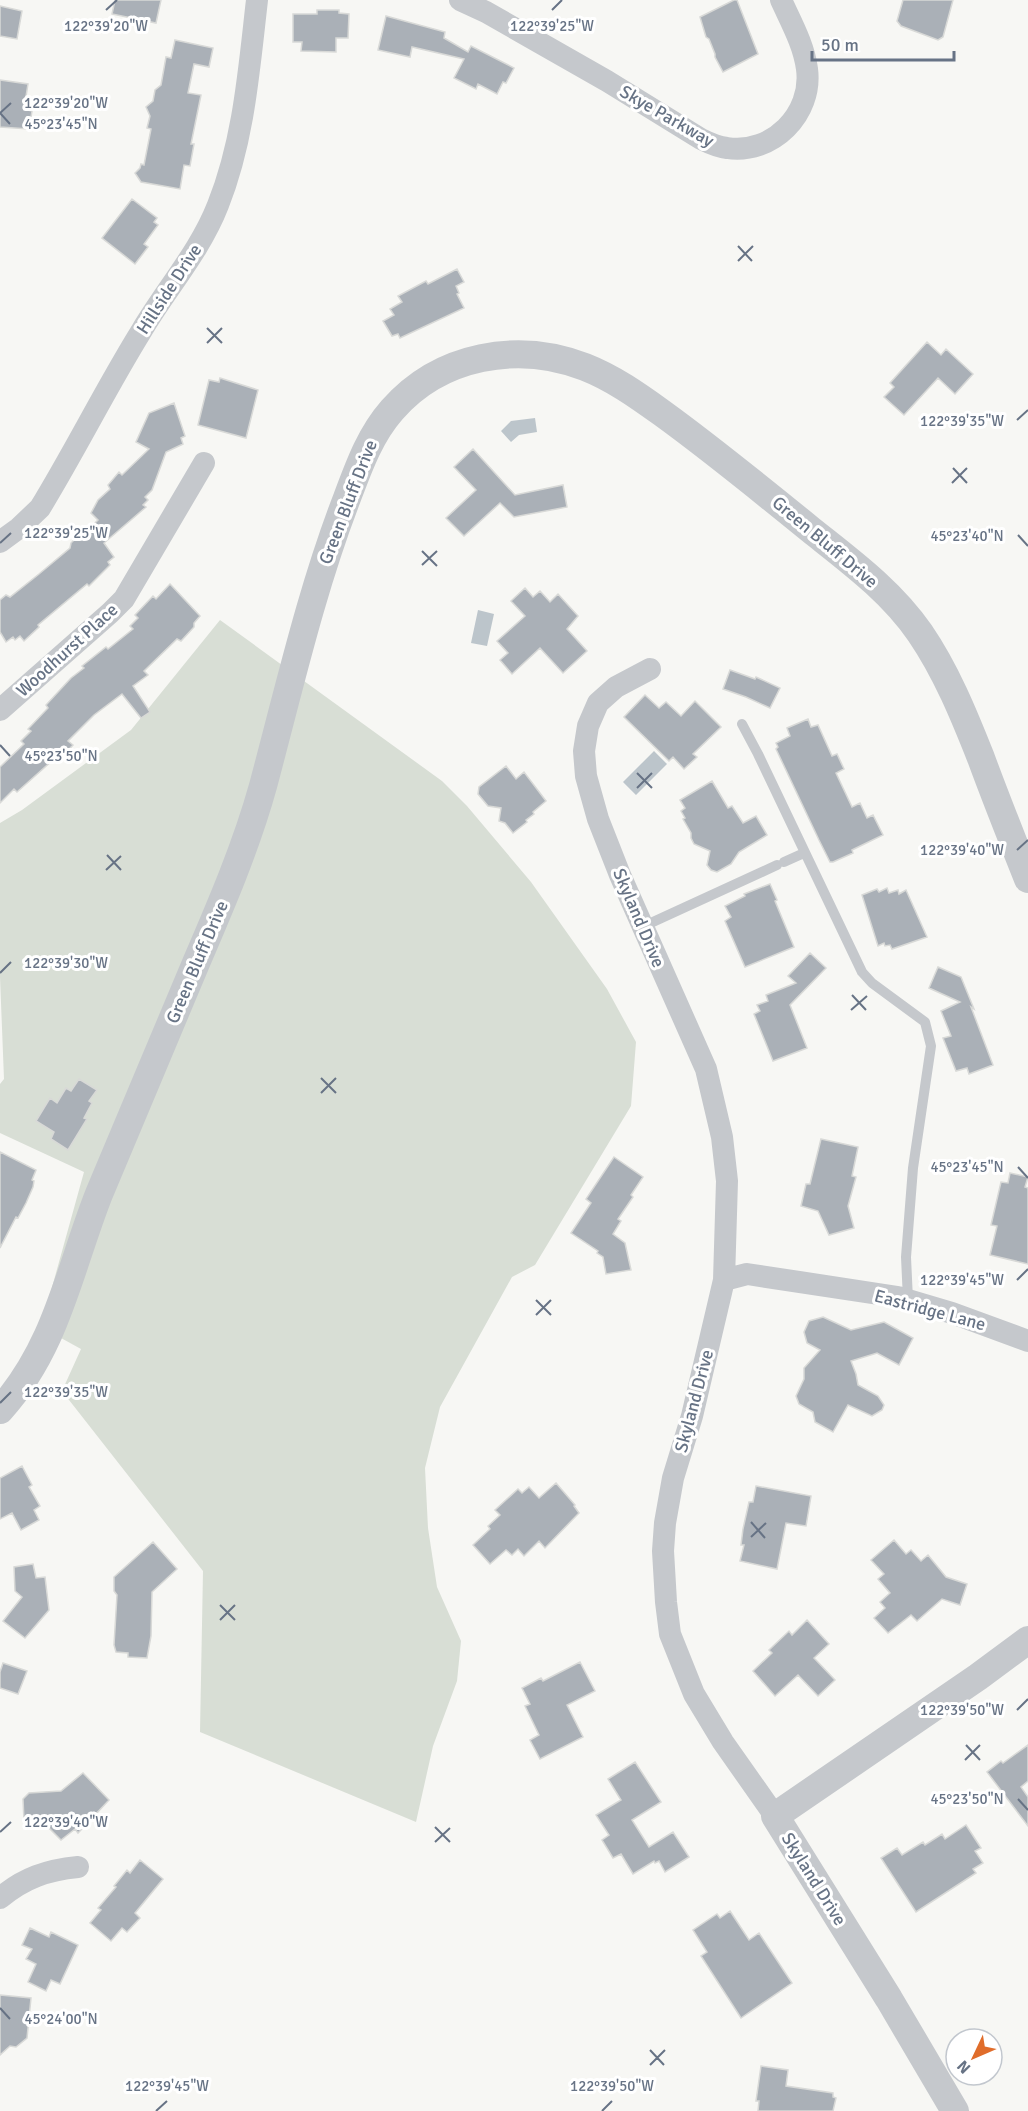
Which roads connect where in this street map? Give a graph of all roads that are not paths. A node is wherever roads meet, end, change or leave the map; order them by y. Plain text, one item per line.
1 (257, 0) edge
2 (460, 0) edge
3 (781, 0) edge
4 (204, 463) dead end
5 (0, 542) edge
6 (650, 669) dead end
7 (0, 710) edge
8 (742, 724) dead end
9 (804, 853) junction
10 (1028, 879) edge
11 (642, 927) junction
12 (724, 1280) junction
13 (908, 1300) junction
14 (1028, 1341) edge
15 (0, 1410) edge
16 (1028, 1640) edge
17 (775, 1816) junction
18 (78, 1867) dead end
19 (0, 1898) edge
20 (955, 2111) edge

1 - 5 street, Hillside Drive
2 - 3 street, Skye Parkway
4 - 7 street, Woodhurst Place
6 - 11 street, Skyland Drive
8 - 9 lane
9 - 11 lane
9 - 13 lane
10 - 15 street, Green Bluff Drive
11 - 12 street, Skyland Drive
12 - 13 street, Eastridge Lane
12 - 17 street, Skyland Drive
13 - 14 street, Eastridge Lane
16 - 17 street
17 - 20 street, Skyland Drive
18 - 19 street

